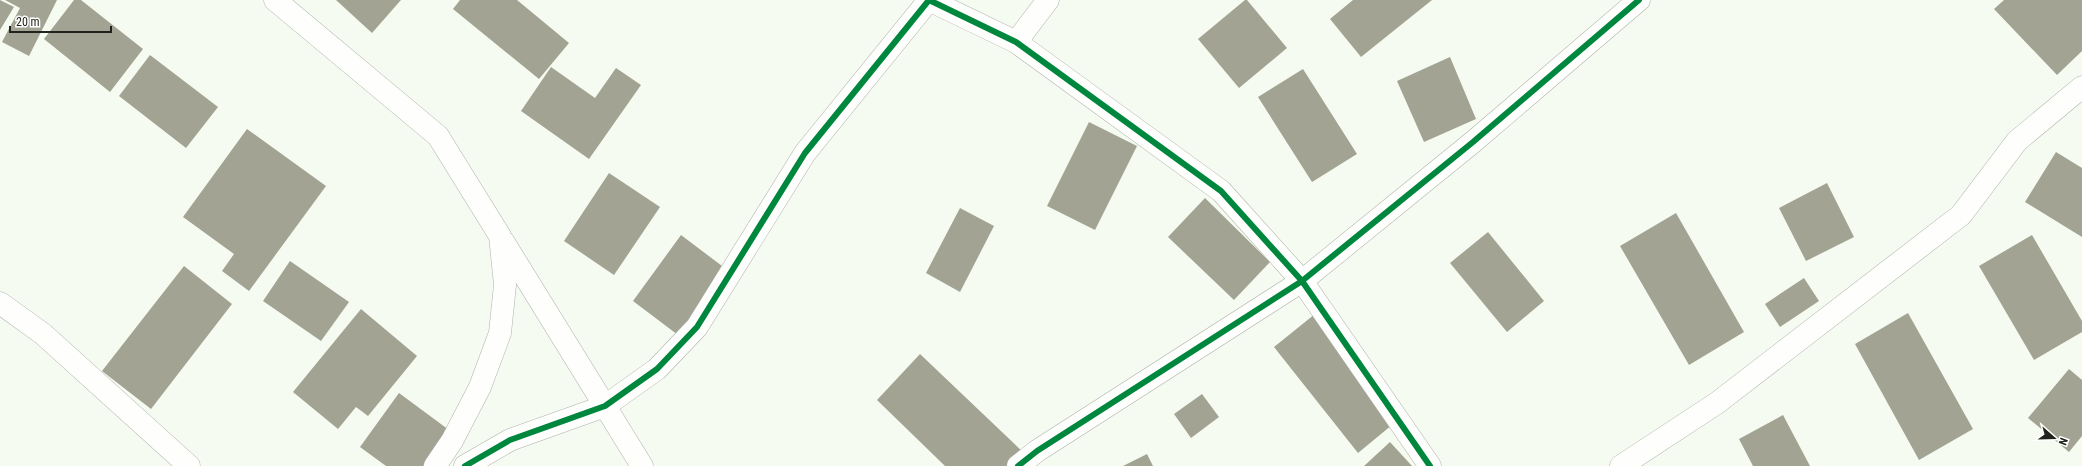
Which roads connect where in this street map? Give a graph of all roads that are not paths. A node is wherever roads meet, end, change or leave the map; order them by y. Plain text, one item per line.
1 (275, 0) edge
2 (929, 0) edge
3 (1048, 0) edge
4 (1639, 0) edge
5 (1016, 42) junction
6 (2082, 87) edge
7 (500, 236) junction
8 (1302, 281) junction
9 (0, 303) edge
10 (605, 406) junction
11 (189, 466) edge
12 (435, 466) edge
13 (465, 466) edge
14 (642, 466) edge
15 (1018, 466) edge
16 (1430, 466) edge
17 (1621, 466) edge

1 - 7 street
2 - 5 street
2 - 10 street
3 - 5 street
4 - 8 street
5 - 8 street
6 - 17 street
7 - 10 street
7 - 12 street
8 - 15 street
8 - 16 street
9 - 11 street
10 - 13 street
10 - 14 street

